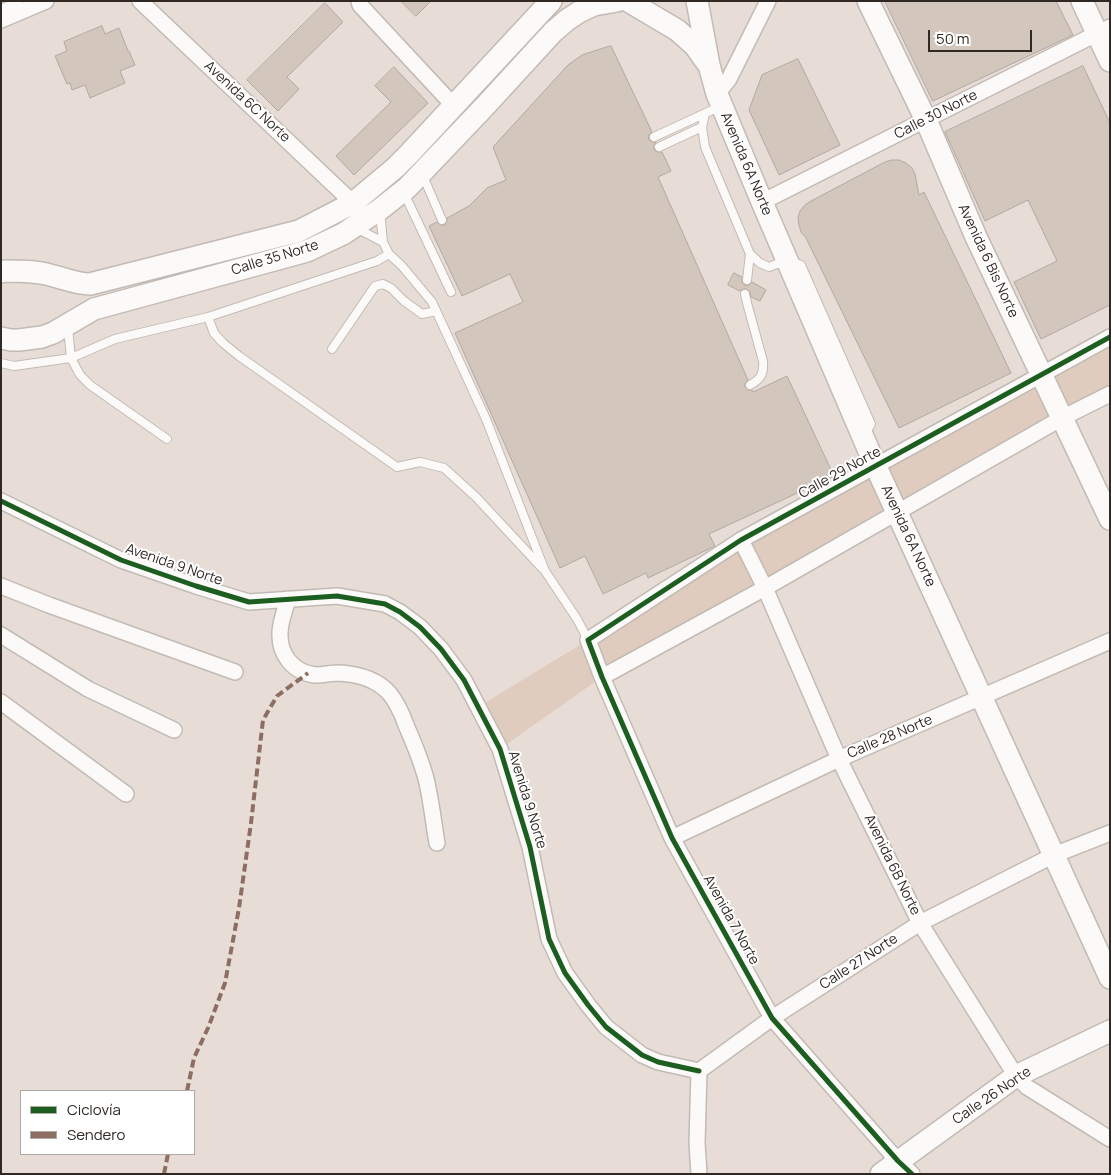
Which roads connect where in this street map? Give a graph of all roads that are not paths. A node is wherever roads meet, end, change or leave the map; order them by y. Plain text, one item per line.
1 (19, 1) edge
2 (46, 1) edge
3 (140, 1) edge
4 (359, 1) edge
5 (551, 1) edge
6 (617, 1) edge
7 (628, 1) edge
8 (697, 1) edge
9 (768, 1) edge
10 (868, 1) edge
11 (1082, 1) edge
12 (1, 10) edge
13 (1, 20) edge
14 (1103, 30) edge
15 (1110, 61) edge
16 (709, 65) junction
17 (714, 105) junction
18 (454, 106) junction
19 (926, 120) junction
20 (702, 127) junction
21 (654, 136) dead end
22 (659, 147) dead end
23 (421, 174) junction
24 (403, 191) junction
25 (762, 202) junction
26 (354, 203) junction
27 (379, 210) junction
28 (442, 220) dead end
29 (354, 227) junction
30 (384, 242) junction
31 (389, 254) junction
32 (750, 254) junction
33 (787, 260) junction
34 (1, 272) edge
35 (747, 280) dead end
36 (451, 292) dead end
37 (746, 294) dead end
38 (436, 311) junction
39 (208, 318) junction
40 (67, 324) junction
41 (1, 338) edge
42 (1110, 338) edge
43 (332, 349) dead end
44 (71, 358) junction
45 (1, 363) edge
46 (1042, 375) junction
47 (750, 385) dead end
48 (1110, 394) edge
49 (1062, 418) junction
50 (167, 439) dead end
51 (876, 466) junction
52 (1, 501) edge
53 (898, 512) junction
54 (1110, 519) edge
55 (741, 540) junction
56 (545, 571) junction
57 (1, 586) edge
58 (765, 588) junction
59 (288, 599) junction
60 (1, 635) edge
61 (588, 640) junction
62 (1110, 641) edge
63 (235, 672) dead end
64 (602, 677) junction
65 (982, 697) junction
66 (1, 702) edge
67 (174, 730) dead end
68 (839, 759) junction
69 (126, 794) dead end
70 (1110, 833) edge
71 (672, 838) junction
72 (438, 843) dead end
73 (1054, 855) junction
74 (920, 923) junction
75 (1110, 978) edge
76 (772, 1018) junction
77 (1110, 1031) edge
78 (699, 1071) junction
79 (1016, 1076) junction
80 (1110, 1139) edge
81 (897, 1170) edge
82 (699, 1174) edge

1 - 12 lane
2 - 13 street
3 - 26 street, Avenida 6C Norte
4 - 18 street
5 - 18 street, Calle 35 Norte
6 - 23 street, Calle 35 Norte
7 - 16 street
8 - 16 street, Avenida 6A Norte
9 - 17 street
10 - 19 street, Avenida 6 Bis Norte
11 - 14 street
14 - 15 street
14 - 19 street, Calle 30 Norte
16 - 17 street, Avenida 6A Norte
17 - 20 lane
17 - 21 lane
17 - 25 street, Avenida 6A Norte
18 - 26 street, Calle 35 Norte
19 - 25 street, Calle 30 Norte
19 - 46 street, Avenida 6 Bis Norte
20 - 22 lane
20 - 32 lane
23 - 24 street, Calle 35 Norte
23 - 28 lane
24 - 27 street, Calle 35 Norte
24 - 36 lane
25 - 33 street, Avenida 6A Norte
26 - 34 street, Calle 35 Norte
27 - 29 street, Calle 35 Norte
27 - 30 lane
29 - 30 lane
29 - 40 street, Calle 35 Norte
30 - 31 lane
31 - 38 lane
31 - 39 lane
32 - 33 lane
32 - 35 lane
33 - 51 street, Avenida 6A Norte
37 - 47 lane
38 - 43 lane
38 - 56 lane
39 - 44 lane
39 - 56 lane
40 - 41 street, Calle 35 Norte
40 - 44 lane
42 - 46 street, Calle 29 Norte
44 - 45 lane
44 - 50 lane
46 - 49 street, Avenida 6 Bis Norte
46 - 51 street, Calle 29 Norte
48 - 49 street
49 - 53 street
49 - 54 street, Avenida 6 Bis Norte
51 - 53 street, Avenida 6A Norte
51 - 55 street, Calle 29 Norte
52 - 59 street, Avenida 9 Norte
53 - 58 street
53 - 65 street, Avenida 6A Norte
55 - 58 street, Avenida 6B Norte
55 - 61 street, Calle 29 Norte
56 - 61 lane
57 - 63 street
58 - 64 street
58 - 68 street, Avenida 6B Norte
59 - 72 street
59 - 78 street, Avenida 9 Norte
60 - 67 street
61 - 64 street, Avenida 7 Norte
62 - 65 street, Calle 28 Norte
64 - 71 street, Avenida 7 Norte
65 - 68 street, Calle 28 Norte
65 - 73 street, Avenida 6A Norte
66 - 69 street
68 - 71 street, Calle 28 Norte
68 - 74 street, Avenida 6B Norte
70 - 73 street, Calle 27 Norte
71 - 76 street, Avenida 7 Norte
73 - 74 street, Calle 27 Norte
73 - 75 street, Avenida 6A Norte
74 - 76 street, Calle 27 Norte
74 - 79 street, Avenida 6B Norte
76 - 78 street, Calle 27 Norte
76 - 81 street, Avenida 7 Norte
77 - 79 street, Calle 26 Norte
78 - 82 street
79 - 80 street, Avenida 6B Norte
79 - 81 street, Calle 26 Norte

